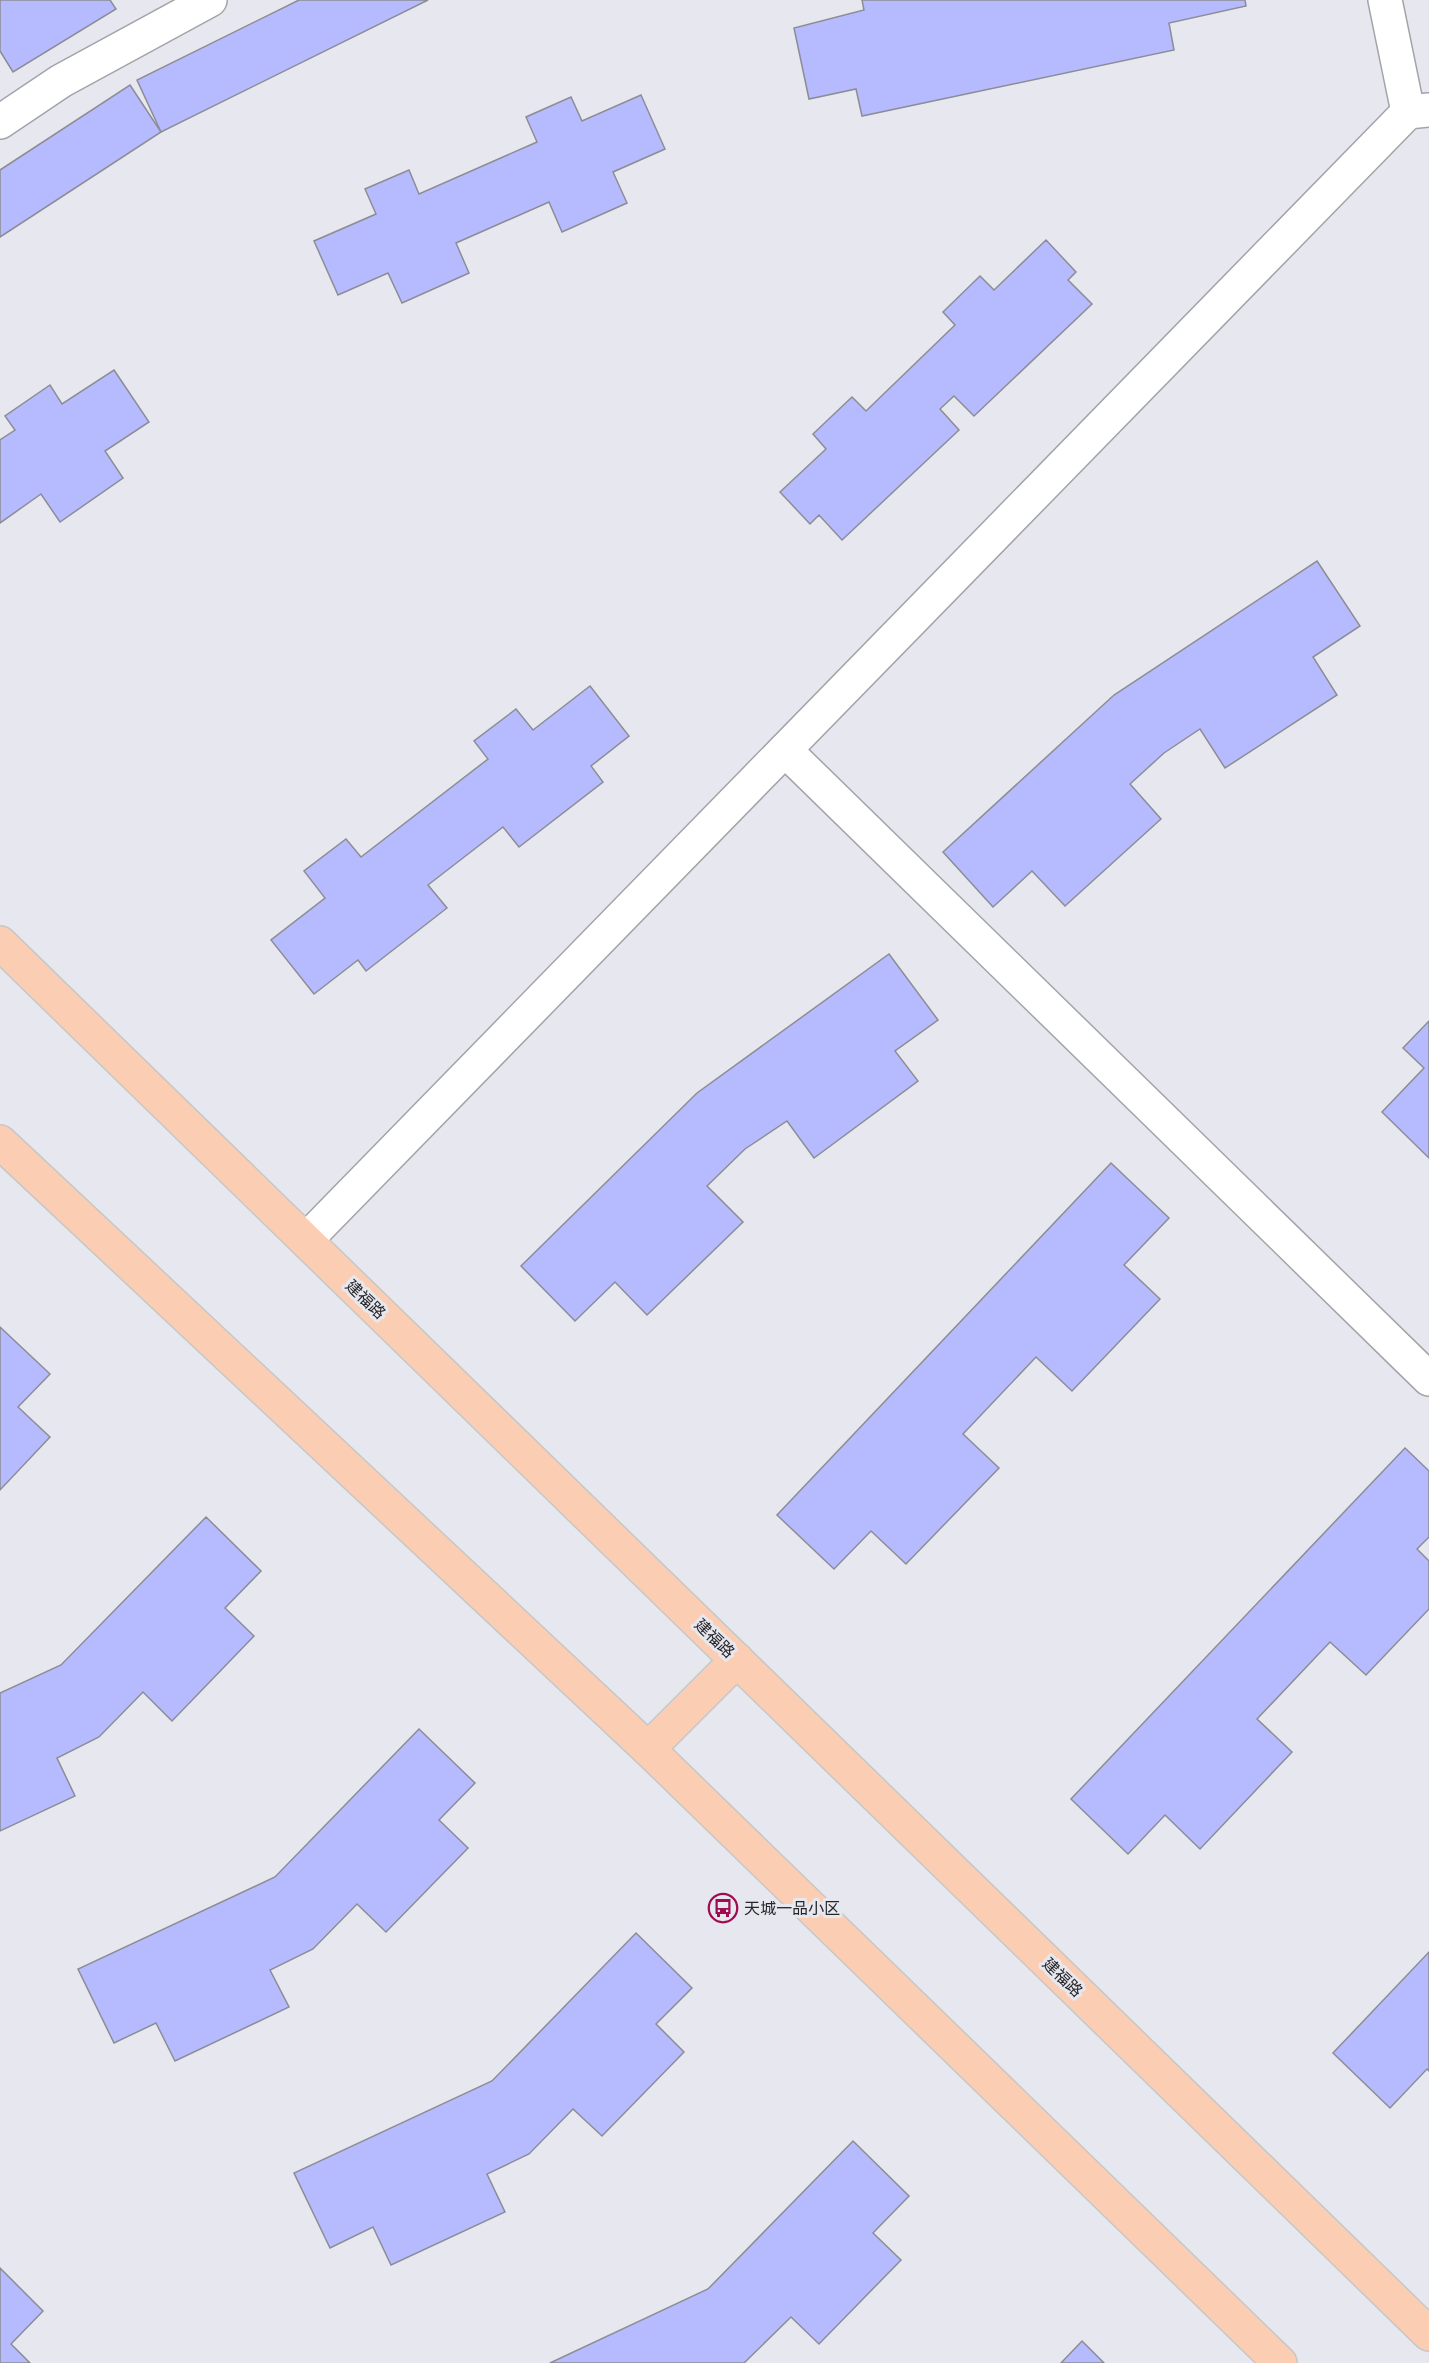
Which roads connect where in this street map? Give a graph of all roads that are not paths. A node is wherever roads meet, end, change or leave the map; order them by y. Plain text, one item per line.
1 (210, 0) edge
2 (1385, 0) edge
3 (158, 12) edge
4 (1419, 111) edge
5 (2, 118) edge
6 (785, 750) junction
7 (0, 943) edge
8 (0, 1142) edge
9 (306, 1240) junction
10 (1429, 1379) edge
11 (737, 1660) junction
12 (648, 1749) junction
13 (1429, 2334) edge
14 (1280, 2363) edge

1 - 3 lane
2 - 4 lane
3 - 5 lane
4 - 6 lane
6 - 9 lane
6 - 10 lane
7 - 9 main road, 建福路
8 - 12 main road
9 - 11 main road, 建福路
11 - 12 main road
11 - 13 main road, 建福路
12 - 14 main road

